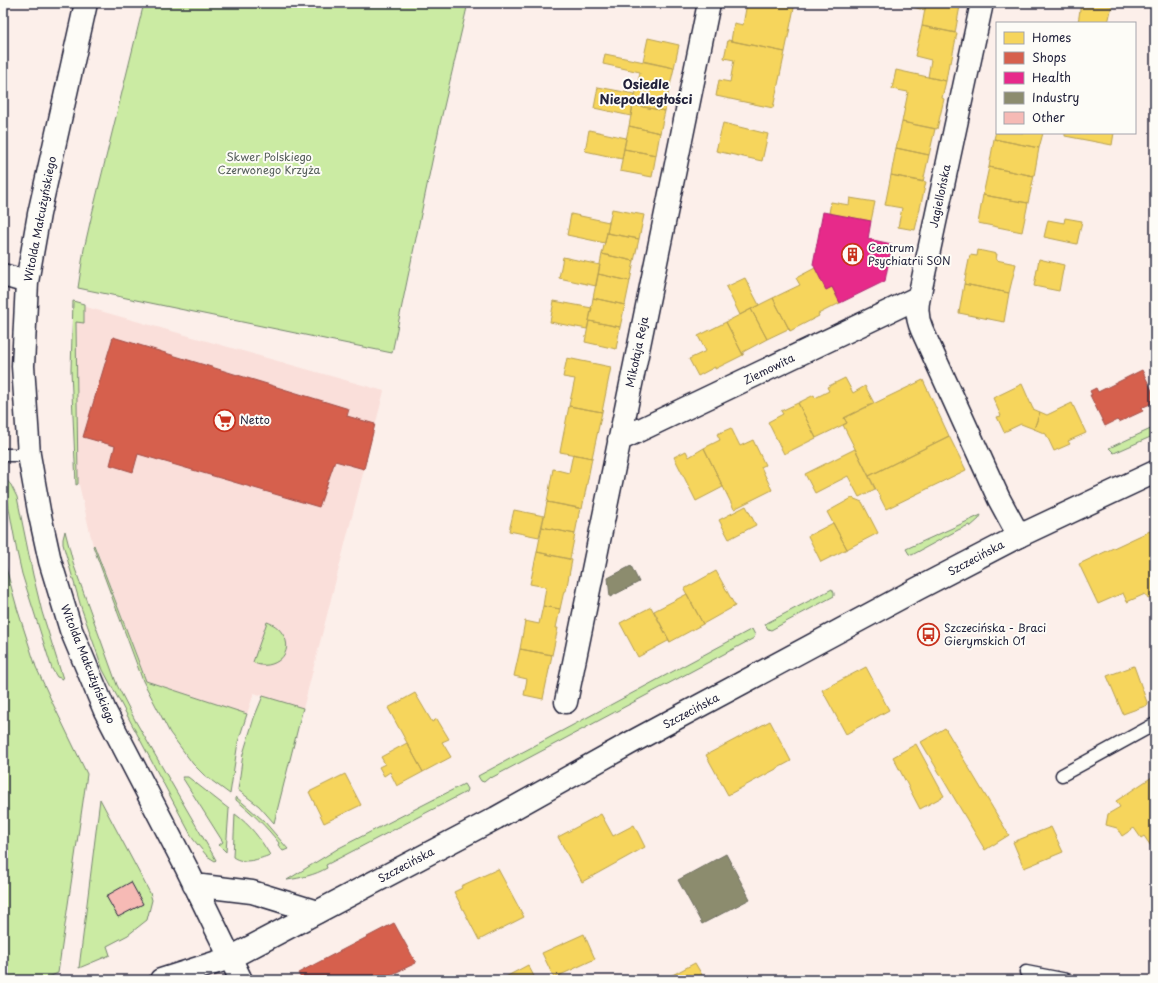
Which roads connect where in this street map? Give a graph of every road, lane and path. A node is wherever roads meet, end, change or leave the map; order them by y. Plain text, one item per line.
1 (86, 3) edge
2 (709, 3) edge
3 (982, 3) edge
4 (3, 275) edge
5 (27, 282) junction
6 (918, 297) junction
7 (619, 440) junction
8 (3, 454) edge
9 (30, 455) junction
10 (1155, 472) edge
11 (1019, 536) junction
12 (566, 702) dead end
13 (1155, 724) edge
14 (1062, 776) dead end
15 (194, 884) junction
16 (317, 912) junction
17 (230, 958) junction
18 (1026, 972) dead end
19 (161, 980) edge
20 (201, 980) edge
21 (241, 980) edge
22 (1067, 980) edge

1 - 5 street, Witolda Małcużyńskiego
2 - 7 street, Mikołaja Reja
3 - 6 street, Jagiellońska
4 - 5 street
5 - 9 street, Witolda Małcużyńskiego
6 - 7 street, Ziemowita
6 - 11 street, Jagiellońska
7 - 12 street, Mikołaja Reja
8 - 9 lane
9 - 15 street, Witolda Małcużyńskiego
10 - 11 street, Szczecińska
11 - 16 street, Szczecińska
13 - 14 lane
15 - 16 street
15 - 17 street, Witolda Małcużyńskiego
16 - 17 street, Szczecińska
17 - 19 street, Szczecińska
17 - 20 street, Szczecińska
17 - 21 street, Witolda Małcużyńskiego
18 - 22 lane

